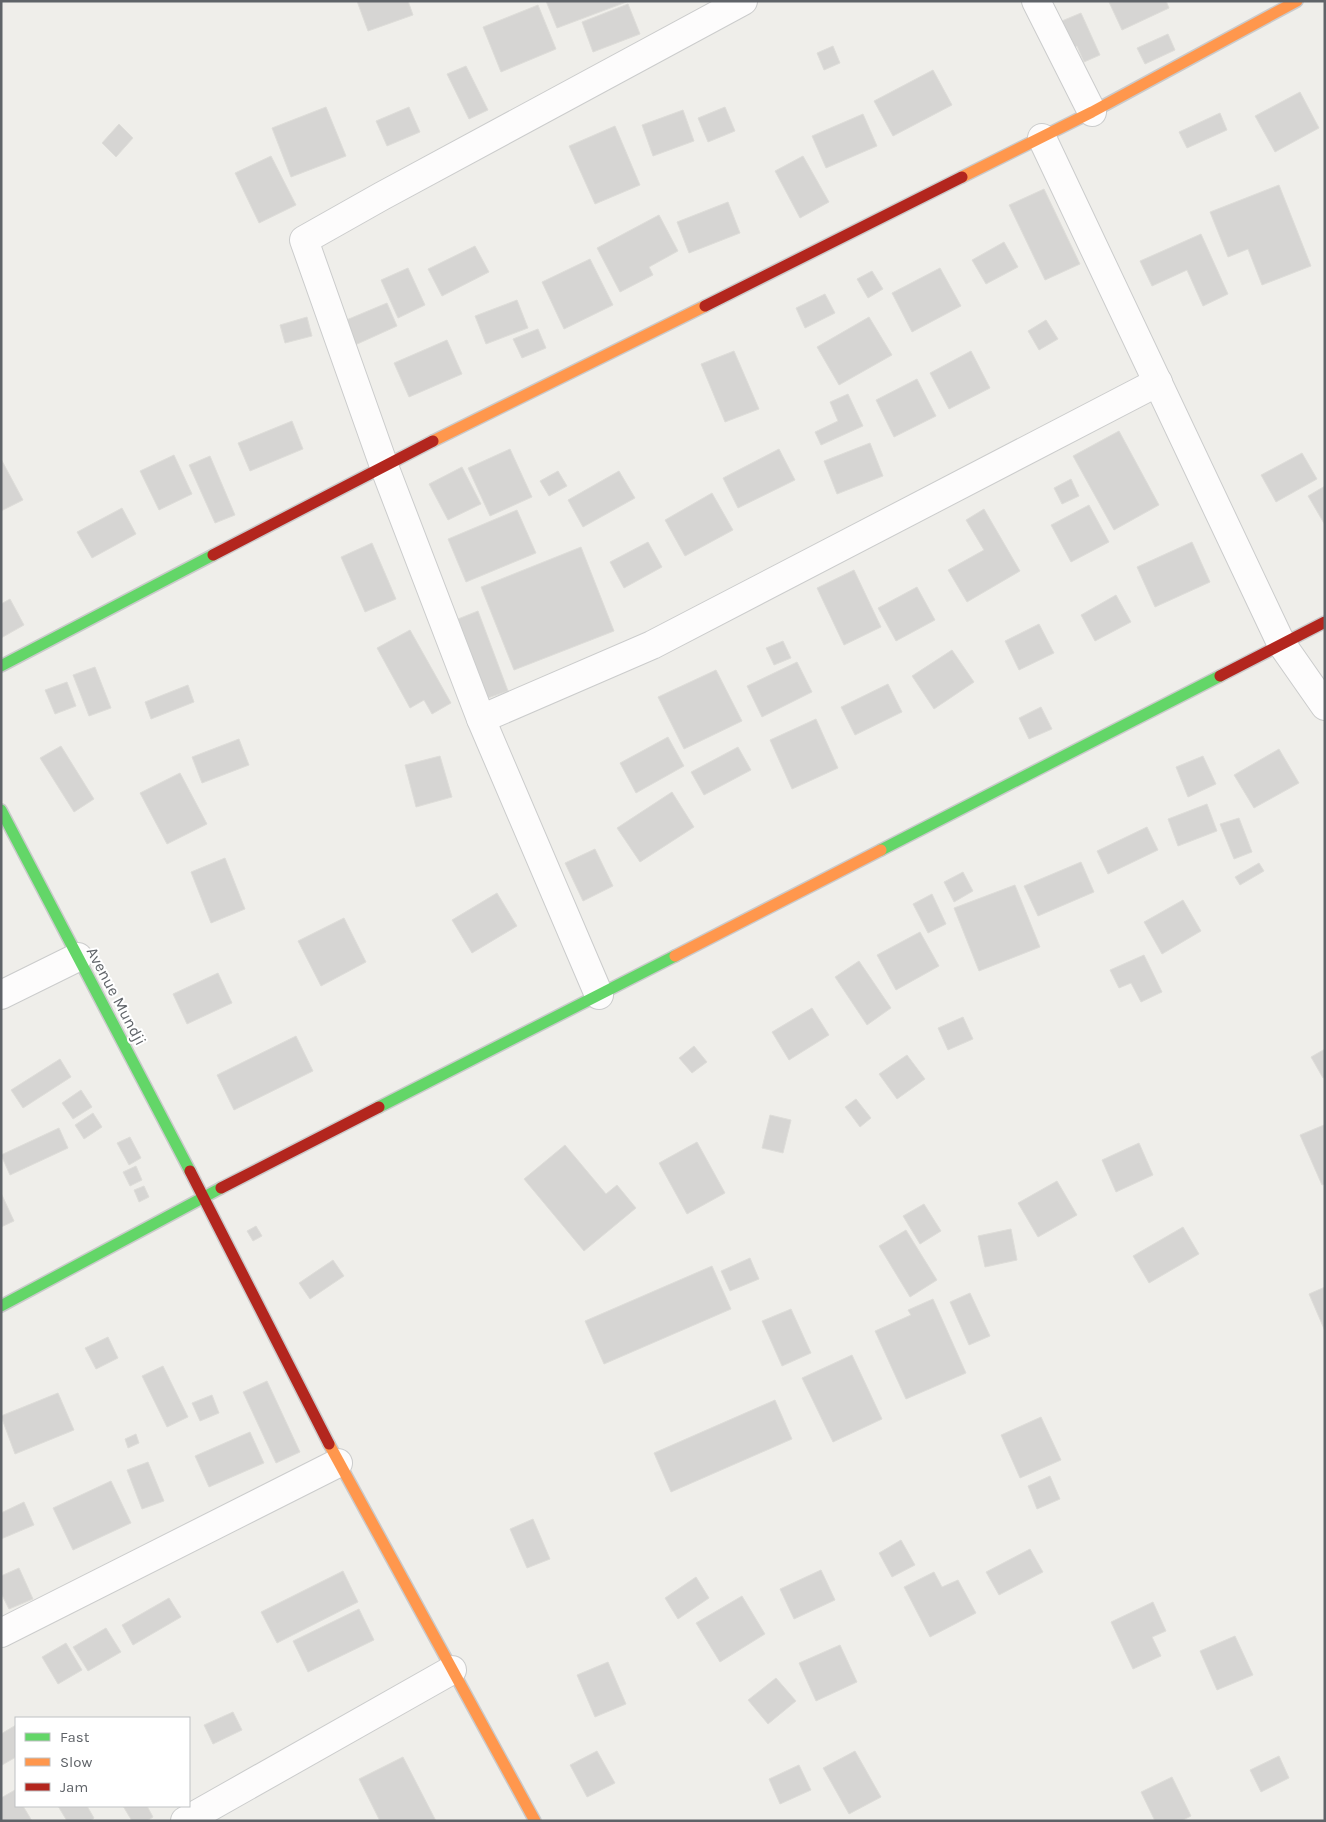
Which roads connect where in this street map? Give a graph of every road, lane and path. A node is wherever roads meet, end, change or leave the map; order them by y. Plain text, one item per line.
1 (743, 1) edge
2 (1036, 1) edge
3 (1297, 1) edge
4 (1092, 112) junction
5 (1042, 138) junction
6 (1158, 382) junction
7 (384, 466) junction
8 (1325, 622) edge
9 (1281, 643) junction
10 (1, 666) edge
11 (1325, 706) edge
12 (482, 719) junction
13 (1, 810) edge
14 (78, 957) junction
15 (1, 995) edge
16 (599, 995) junction
17 (204, 1197) junction
18 (1, 1306) edge
19 (338, 1463) junction
20 (1, 1633) edge
21 (452, 1670) junction
22 (185, 1821) edge
23 (535, 1821) edge

1 - 7 street
2 - 4 street
3 - 4 street
4 - 5 street
5 - 6 street
5 - 7 street
6 - 9 street
6 - 12 street
7 - 10 street
7 - 12 street
8 - 9 street
9 - 11 street
9 - 16 street
12 - 16 street
13 - 14 street, Avenue Mundji
14 - 15 street
14 - 17 street, Avenue Mundji
16 - 17 street
17 - 18 street
17 - 19 street, Avenue Mundji
19 - 20 street
19 - 21 street, Avenue Mundji
21 - 22 street
21 - 23 street, Avenue Mundji

